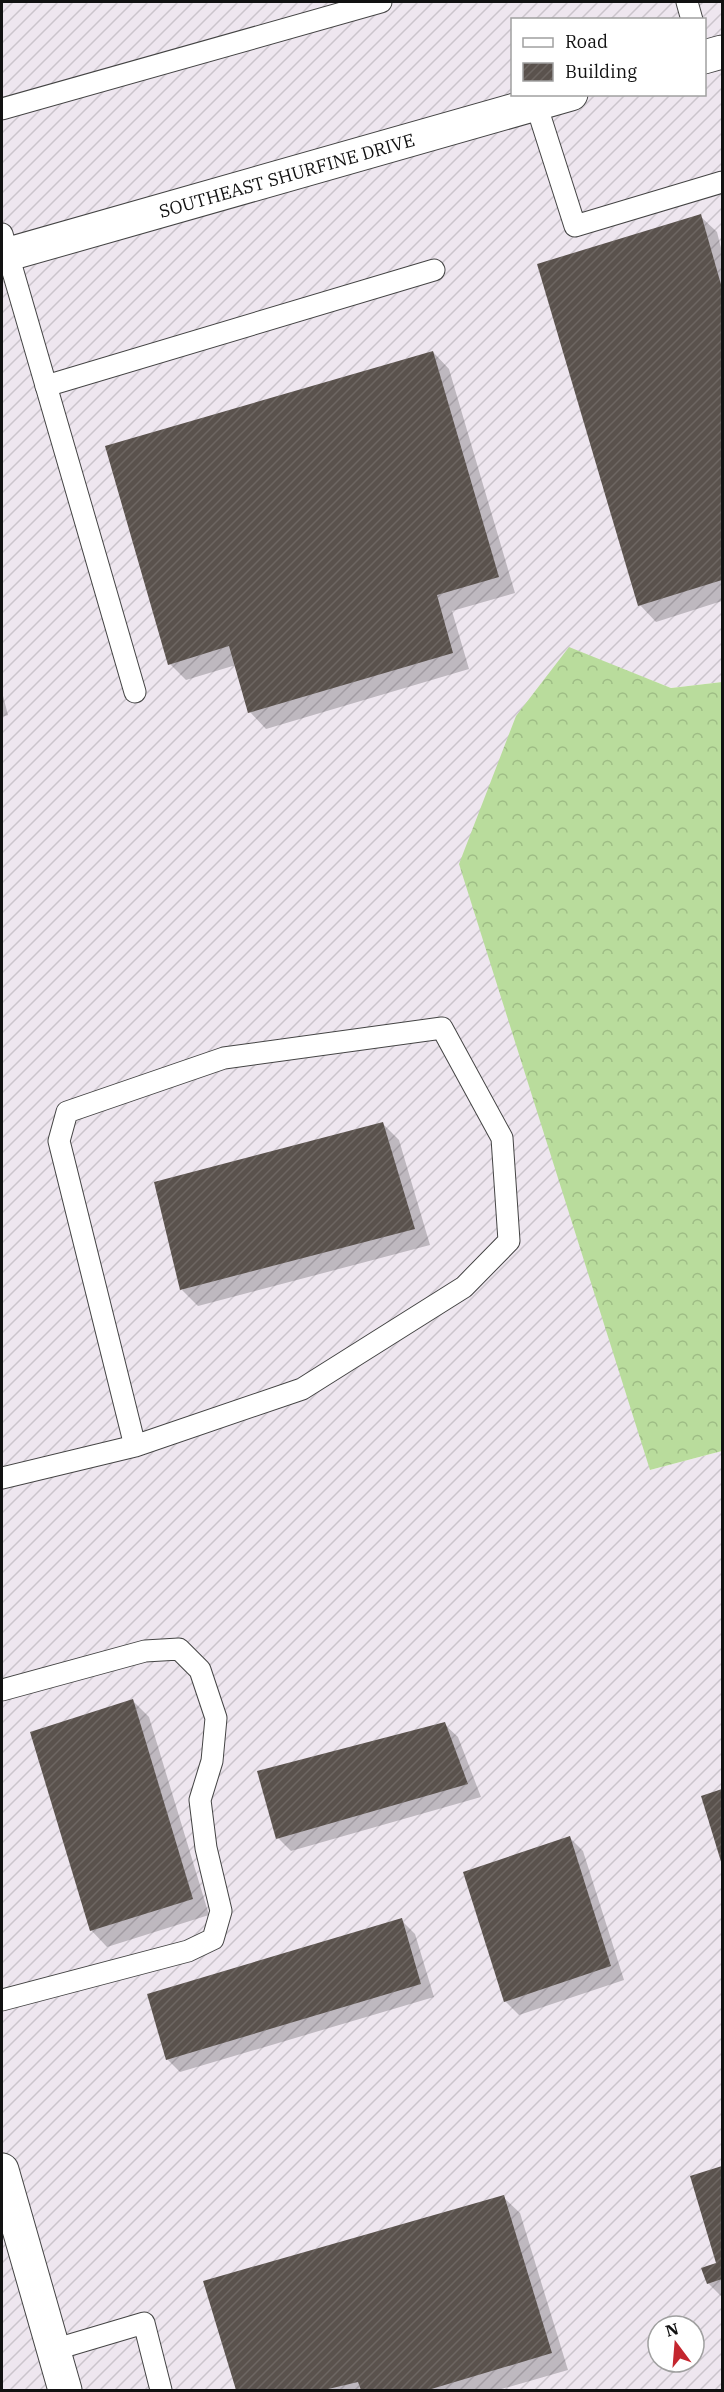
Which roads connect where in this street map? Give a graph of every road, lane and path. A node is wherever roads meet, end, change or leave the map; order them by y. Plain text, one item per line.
1 (381, 2) edge
2 (687, 2) edge
3 (691, 18) edge
4 (723, 52) edge
5 (706, 57) edge
6 (564, 96) edge
7 (536, 104) junction
8 (2, 109) edge
9 (723, 182) edge
10 (4, 248) edge
11 (434, 270) dead end
12 (46, 386) junction
13 (135, 692) dead end
14 (135, 1446) junction
15 (2, 1478) edge
16 (2, 1690) edge
17 (2, 2000) edge
18 (2, 2170) edge
19 (53, 2350) junction
20 (65, 2391) edge
21 (161, 2391) edge

1 - 8 lane
2 - 3 lane
4 - 5 street
6 - 7 street, SOUTHEAST SHURFINE DRIVE
7 - 9 lane
7 - 10 street, SOUTHEAST SHURFINE DRIVE
10 - 12 lane
11 - 12 lane
12 - 13 lane
14 - 14 lane
14 - 15 lane
16 - 17 lane
18 - 19 street
19 - 20 street
19 - 21 lane

